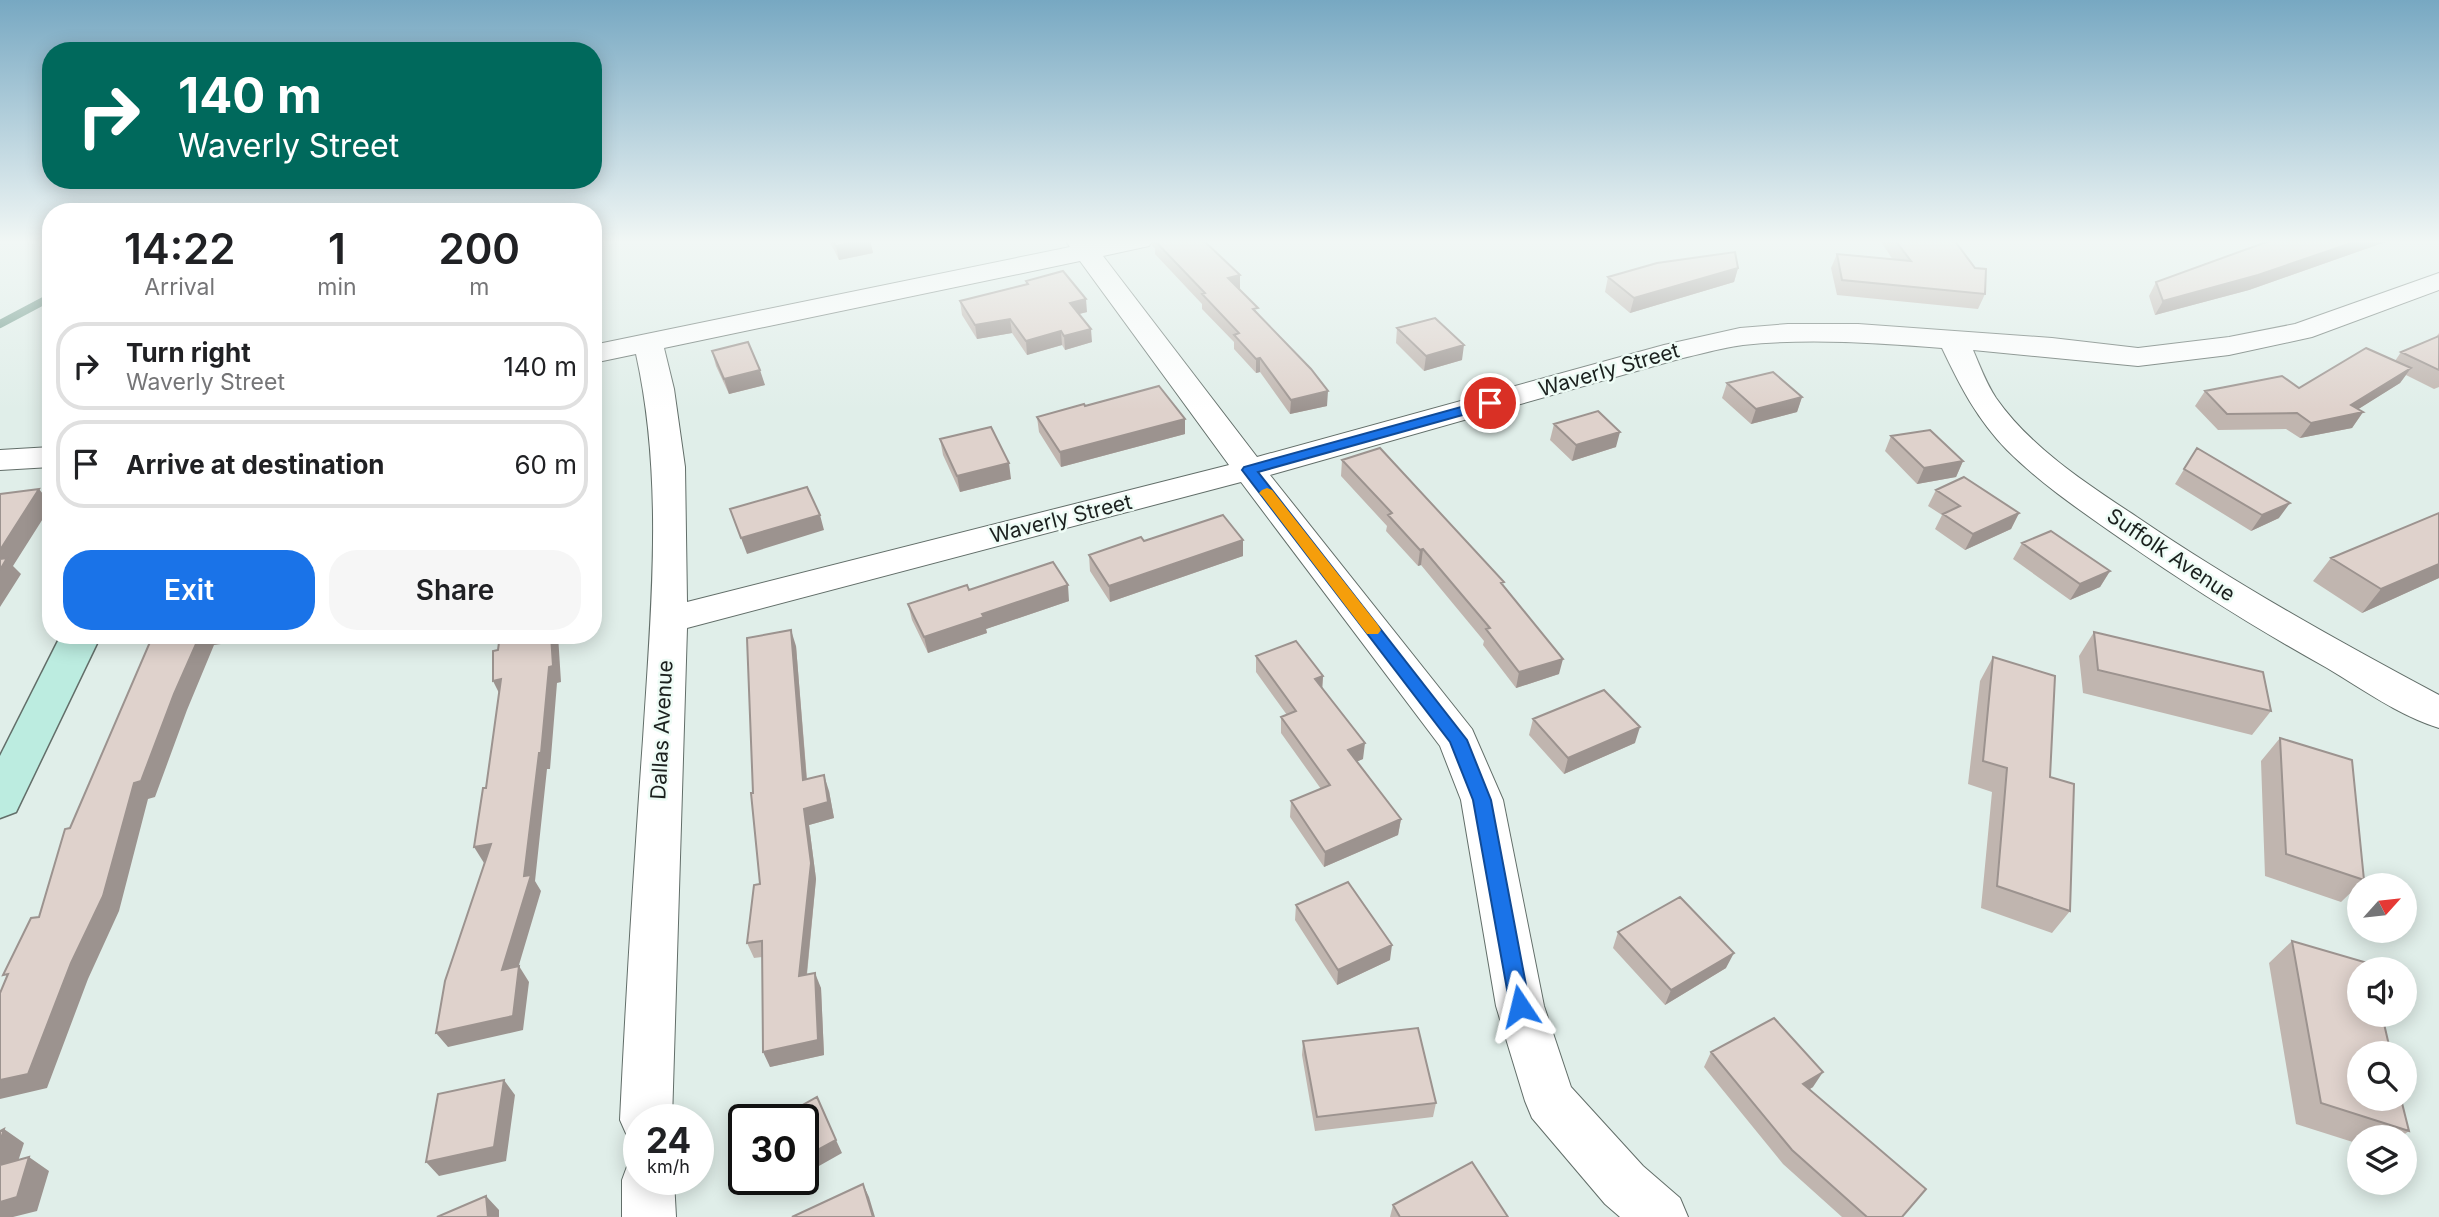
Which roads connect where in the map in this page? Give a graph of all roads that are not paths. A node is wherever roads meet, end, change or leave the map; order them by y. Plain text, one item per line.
1 (850, 297) edge
2 (1120, 297) edge
3 (2396, 297) edge
4 (648, 342) junction
5 (1954, 342) junction
6 (602, 352) edge
7 (42, 458) edge
8 (0, 460) edge
9 (1249, 470) junction
10 (668, 620) junction
11 (77, 644) edge
12 (2439, 713) edge
13 (0, 800) edge
14 (647, 1104) edge
15 (648, 1195) edge
16 (649, 1217) edge
17 (1661, 1217) edge

1 - 4 street
2 - 9 street
3 - 5 street, Waverly Street
4 - 6 street
4 - 10 street, Dallas Avenue
5 - 9 street, Waverly Street
5 - 12 street, Suffolk Avenue
7 - 8 street
9 - 10 street, Waverly Street
9 - 17 street
10 - 14 street, Dallas Avenue
11 - 13 main road
15 - 16 street

